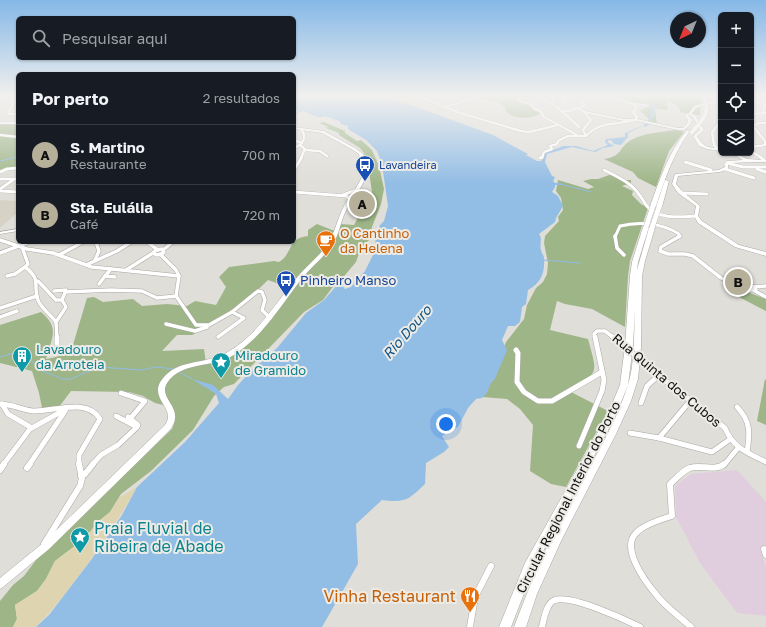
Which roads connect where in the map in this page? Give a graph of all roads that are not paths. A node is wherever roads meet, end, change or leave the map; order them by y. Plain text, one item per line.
1 (499, 125) edge
2 (557, 125) edge
3 (558, 125) edge
4 (587, 125) edge
5 (601, 125) edge
6 (659, 125) edge
7 (687, 125) edge
8 (694, 125) edge
9 (697, 125) edge
10 (699, 125) edge
11 (718, 125) edge
12 (754, 125) edge
13 (298, 128) edge
14 (690, 131) junction
15 (0, 135) edge
16 (577, 135) junction
17 (586, 136) junction
18 (16, 137) edge
19 (296, 140) edge
20 (765, 143) edge
21 (301, 144) junction
22 (754, 146) edge
23 (296, 147) edge
24 (718, 148) edge
25 (304, 150) junction
26 (718, 150) edge
27 (754, 153) edge
28 (327, 156) dead end
29 (738, 156) edge
30 (540, 158) dead end
31 (742, 158) junction
32 (753, 161) junction
33 (765, 161) edge
34 (685, 162) dead end
35 (746, 162) junction
36 (731, 163) junction
37 (766, 167) edge
38 (16, 168) edge
39 (296, 168) edge
40 (754, 168) junction
41 (725, 169) junction
42 (604, 170) dead end
43 (712, 170) junction
44 (0, 172) edge
45 (766, 172) edge
46 (754, 178) dead end
47 (0, 179) edge
48 (13, 179) junction
49 (16, 180) edge
50 (0, 190) edge
51 (16, 192) edge
52 (296, 192) edge
53 (682, 193) junction
54 (707, 194) dead end
55 (351, 195) junction
56 (696, 216) junction
57 (16, 230) edge
58 (0, 233) edge
59 (0, 240) edge
60 (23, 244) edge
61 (79, 244) edge
62 (97, 244) edge
63 (128, 244) edge
64 (150, 244) edge
65 (171, 244) edge
66 (17, 246) junction
67 (22, 247) junction
68 (158, 250) junction
69 (164, 250) junction
70 (0, 253) edge
71 (153, 253) junction
72 (160, 254) junction
73 (766, 254) edge
74 (59, 255) junction
75 (624, 255) dead end
76 (95, 261) junction
77 (84, 264) junction
78 (25, 267) junction
79 (111, 269) junction
80 (126, 270) junction
81 (7, 276) dead end
82 (105, 276) junction
83 (179, 276) junction
84 (115, 277) dead end
85 (37, 281) junction
86 (99, 284) dead end
87 (764, 286) edge
88 (750, 288) junction
89 (756, 290) junction
90 (54, 291) dead end
91 (65, 292) junction
92 (37, 296) junction
93 (176, 296) junction
94 (766, 297) edge
95 (62, 300) junction
96 (0, 308) edge
97 (635, 308) junction
98 (17, 312) dead end
99 (232, 312) junction
100 (52, 316) junction
101 (60, 316) junction
102 (0, 317) edge
103 (270, 318) junction
104 (56, 322) junction
105 (166, 324) dead end
106 (209, 325) junction
107 (218, 337) dead end
108 (516, 350) dead end
109 (57, 351) dead end
110 (602, 372) junction
111 (658, 376) junction
112 (121, 392) dead end
113 (690, 401) junction
114 (641, 403) dead end
115 (1, 404) edge
116 (737, 406) dead end
117 (67, 408) junction
118 (116, 416) dead end
119 (137, 427) junction
120 (32, 428) junction
121 (630, 433) dead end
122 (659, 438) junction
123 (729, 440) junction
124 (579, 446) dead end
125 (738, 448) junction
126 (747, 452) junction
127 (766, 462) edge
128 (27, 468) dead end
129 (0, 470) edge
130 (81, 476) junction
131 (46, 546) junction
132 (492, 566) dead end
133 (0, 584) edge
134 (470, 627) edge
135 (505, 627) edge
136 (520, 627) edge
137 (542, 627) edge
138 (640, 627) edge
139 (691, 627) edge

1 - 2 street
3 - 16 street
4 - 17 street
5 - 17 street
6 - 7 street
8 - 14 highway, Circular Regional Interior do Porto, bridge
9 - 14 highway, Circular Regional Interior do Porto, bridge
10 - 26 street
11 - 24 street
12 - 20 street
13 - 21 street
13 - 55 street
14 - 97 highway, Circular Regional Interior do Porto, bridge
15 - 18 street
16 - 17 street
16 - 30 street
19 - 21 street
20 - 22 street
21 - 23 street
21 - 25 street
25 - 28 street
25 - 39 street
27 - 33 street
29 - 31 street
31 - 32 street
31 - 35 street
32 - 33 street
32 - 35 street
34 - 43 street
35 - 36 street
36 - 40 street
36 - 41 street
37 - 40 street
38 - 44 street
40 - 45 street
41 - 43 street
41 - 46 street
42 - 56 street
43 - 53 street
47 - 48 street
48 - 49 street
48 - 50 street
50 - 51 street
52 - 55 street
53 - 54 street
53 - 56 street
55 - 103 street
56 - 73 street
57 - 58 street
59 - 66 street
60 - 66 street
61 - 74 street
62 - 76 street
63 - 76 street
64 - 68 street
65 - 69 street
66 - 67 street
66 - 70 street
67 - 74 street
67 - 78 street
68 - 69 street
68 - 71 street
69 - 72 street
71 - 72 street
71 - 80 street
72 - 83 street
74 - 77 street
75 - 88 street
76 - 77 street
77 - 79 street
78 - 81 street
78 - 85 street
79 - 80 street
79 - 82 street
80 - 83 street
82 - 84 street
82 - 86 street
83 - 93 street
85 - 92 street
85 - 95 street
87 - 88 street
87 - 89 street
88 - 89 street
89 - 94 street
90 - 91 street
91 - 93 street
91 - 95 street
92 - 96 street
92 - 100 street
93 - 106 street
95 - 101 street
97 - 135 highway, Circular Regional Interior do Porto
97 - 136 highway, Circular Regional Interior do Porto
98 - 102 street
99 - 103 street
99 - 106 street
99 - 107 street
100 - 101 street
100 - 104 street
101 - 104 street
103 - 131 street
104 - 109 street
105 - 106 street
108 - 110 street
110 - 111 street, Rua Quinta dos Cubos, bridge
110 - 124 street
111 - 113 street, Rua Quinta dos Cubos
111 - 114 street
112 - 119 street
113 - 122 street
113 - 123 street, Rua Quinta dos Cubos
115 - 117 street
115 - 120 street
116 - 126 street
117 - 120 street
117 - 128 street
117 - 130 street
118 - 119 street
119 - 130 street
120 - 129 street
121 - 122 street
122 - 123 street
123 - 125 street, Rua Quinta dos Cubos
125 - 126 street, Rua Quinta dos Cubos
125 - 139 street
126 - 127 street, Rua Quinta dos Cubos
130 - 131 street
131 - 133 street
132 - 134 street
137 - 138 street

